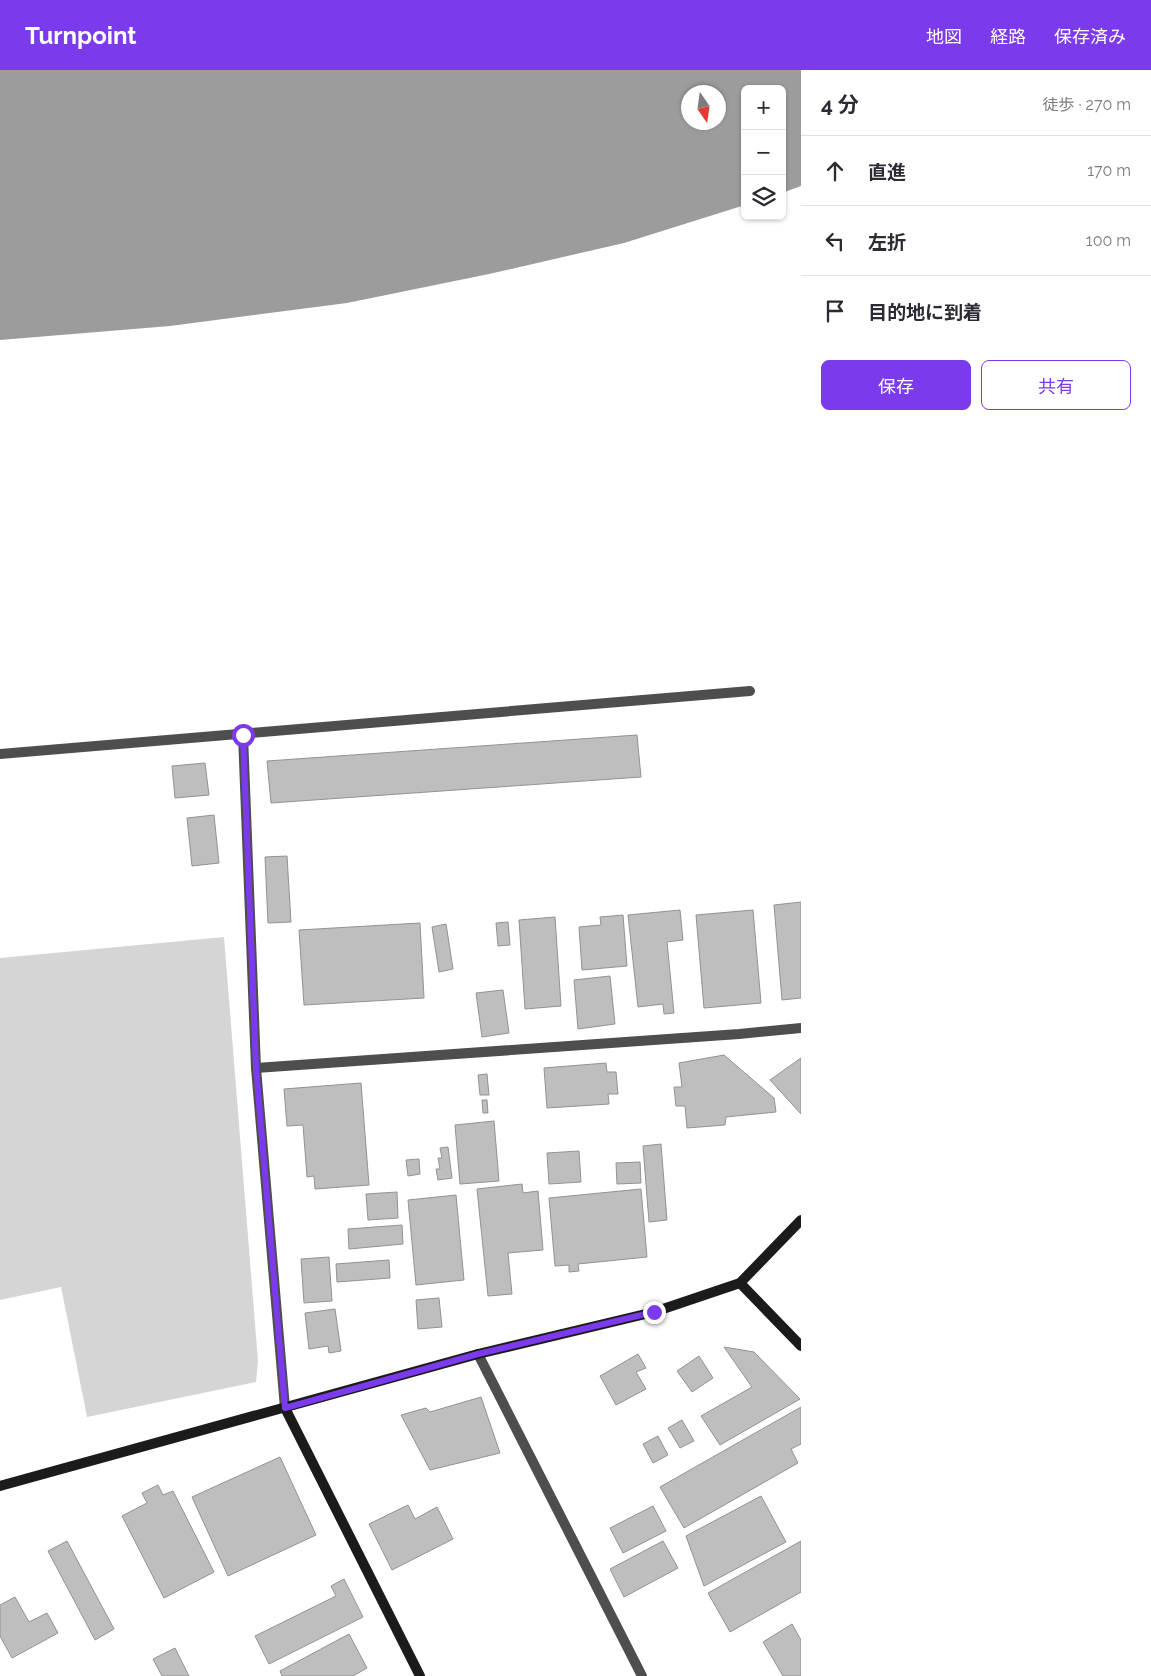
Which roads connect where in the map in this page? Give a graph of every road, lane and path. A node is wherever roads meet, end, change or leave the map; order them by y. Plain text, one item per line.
1 (750, 691) dead end
2 (243, 735) junction
3 (0, 754) edge
4 (801, 1028) edge
5 (256, 1068) junction
6 (801, 1220) edge
7 (740, 1283) junction
8 (801, 1346) edge
9 (478, 1354) junction
10 (285, 1408) junction
11 (0, 1486) edge
12 (420, 1676) edge
13 (642, 1676) edge

1 - 2 street
2 - 3 street
2 - 5 street
4 - 5 street
5 - 10 street
6 - 7 street
7 - 8 street
7 - 9 street
9 - 10 street
9 - 13 street
10 - 11 street
10 - 12 street

